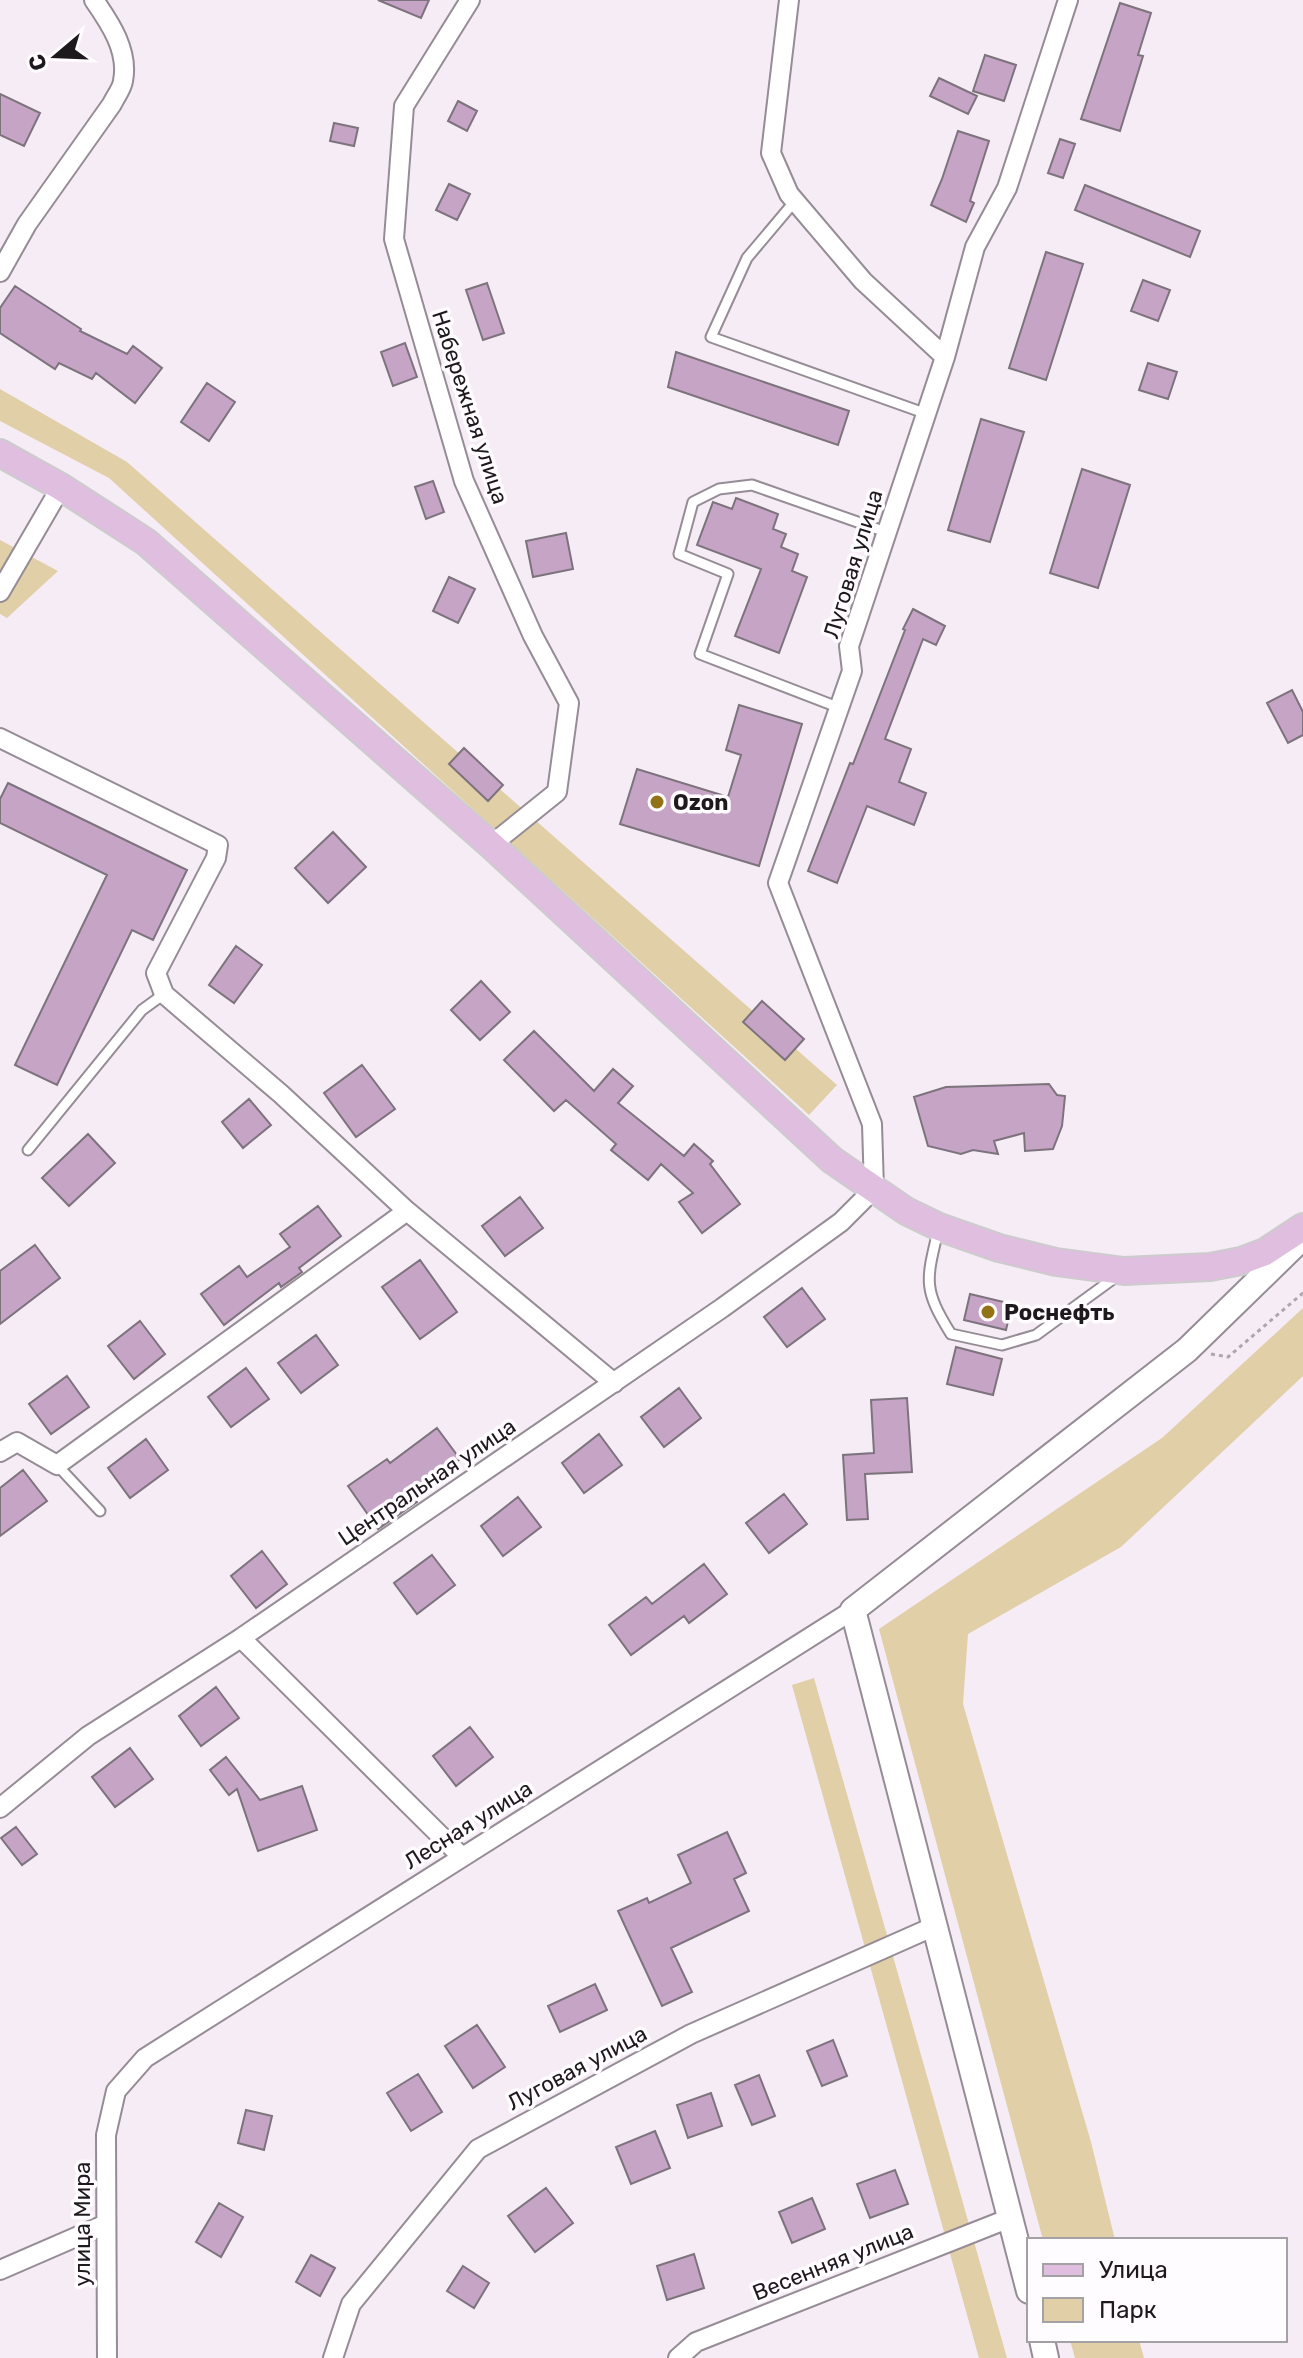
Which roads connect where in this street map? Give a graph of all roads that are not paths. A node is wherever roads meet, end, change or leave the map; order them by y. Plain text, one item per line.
1 (94, 0) edge
2 (470, 0) edge
3 (789, 0) edge
4 (1068, 0) edge
5 (795, 201) junction
6 (0, 272) edge
7 (945, 357) junction
8 (927, 414) junction
9 (0, 453) edge
10 (61, 487) junction
11 (886, 532) junction
12 (0, 592) edge
13 (840, 708) junction
14 (0, 738) edge
15 (491, 845) junction
16 (164, 994) junction
17 (28, 1150) dead end
18 (874, 1189) junction
19 (407, 1211) junction
20 (939, 1227) junction
21 (1303, 1227) edge
22 (1303, 1237) edge
23 (1124, 1271) junction
24 (614, 1383) junction
25 (0, 1452) edge
26 (57, 1465) junction
27 (100, 1511) dead end
28 (853, 1610) junction
29 (241, 1638) junction
30 (0, 1808) edge
31 (462, 1857) junction
32 (935, 1926) junction
33 (116, 2091) joint
34 (1010, 2218) junction
35 (106, 2224) junction
36 (0, 2270) edge
37 (1027, 2283) edge
38 (107, 2358) edge
39 (333, 2358) edge
40 (678, 2358) edge

1 - 6 street
2 - 15 street, Набережная улица
3 - 5 street
4 - 7 street, Луговая улица
5 - 7 street
5 - 8 lane
7 - 8 street, Луговая улица
8 - 11 street, Луговая улица
9 - 10 main road
10 - 12 street
10 - 15 main road
11 - 13 street, Луговая улица
11 - 13 lane
13 - 18 street, Луговая улица
14 - 16 street
15 - 18 main road
16 - 17 lane
16 - 19 street
18 - 20 main road
18 - 24 street, Центральная улица
19 - 24 street
19 - 26 street
20 - 23 main road
20 - 23 lane
21 - 23 main road
22 - 28 street
24 - 29 street, Центральная улица
25 - 26 street
26 - 27 lane
28 - 31 street, Лесная улица
28 - 32 street
29 - 30 street, Центральная улица
29 - 31 street
31 - 33 street, Лесная улица
32 - 34 street
32 - 39 street, Луговая улица
33 - 35 street, улица Мира
34 - 37 street
34 - 40 street, Весенняя улица
35 - 36 street
35 - 38 street, улица Мира

